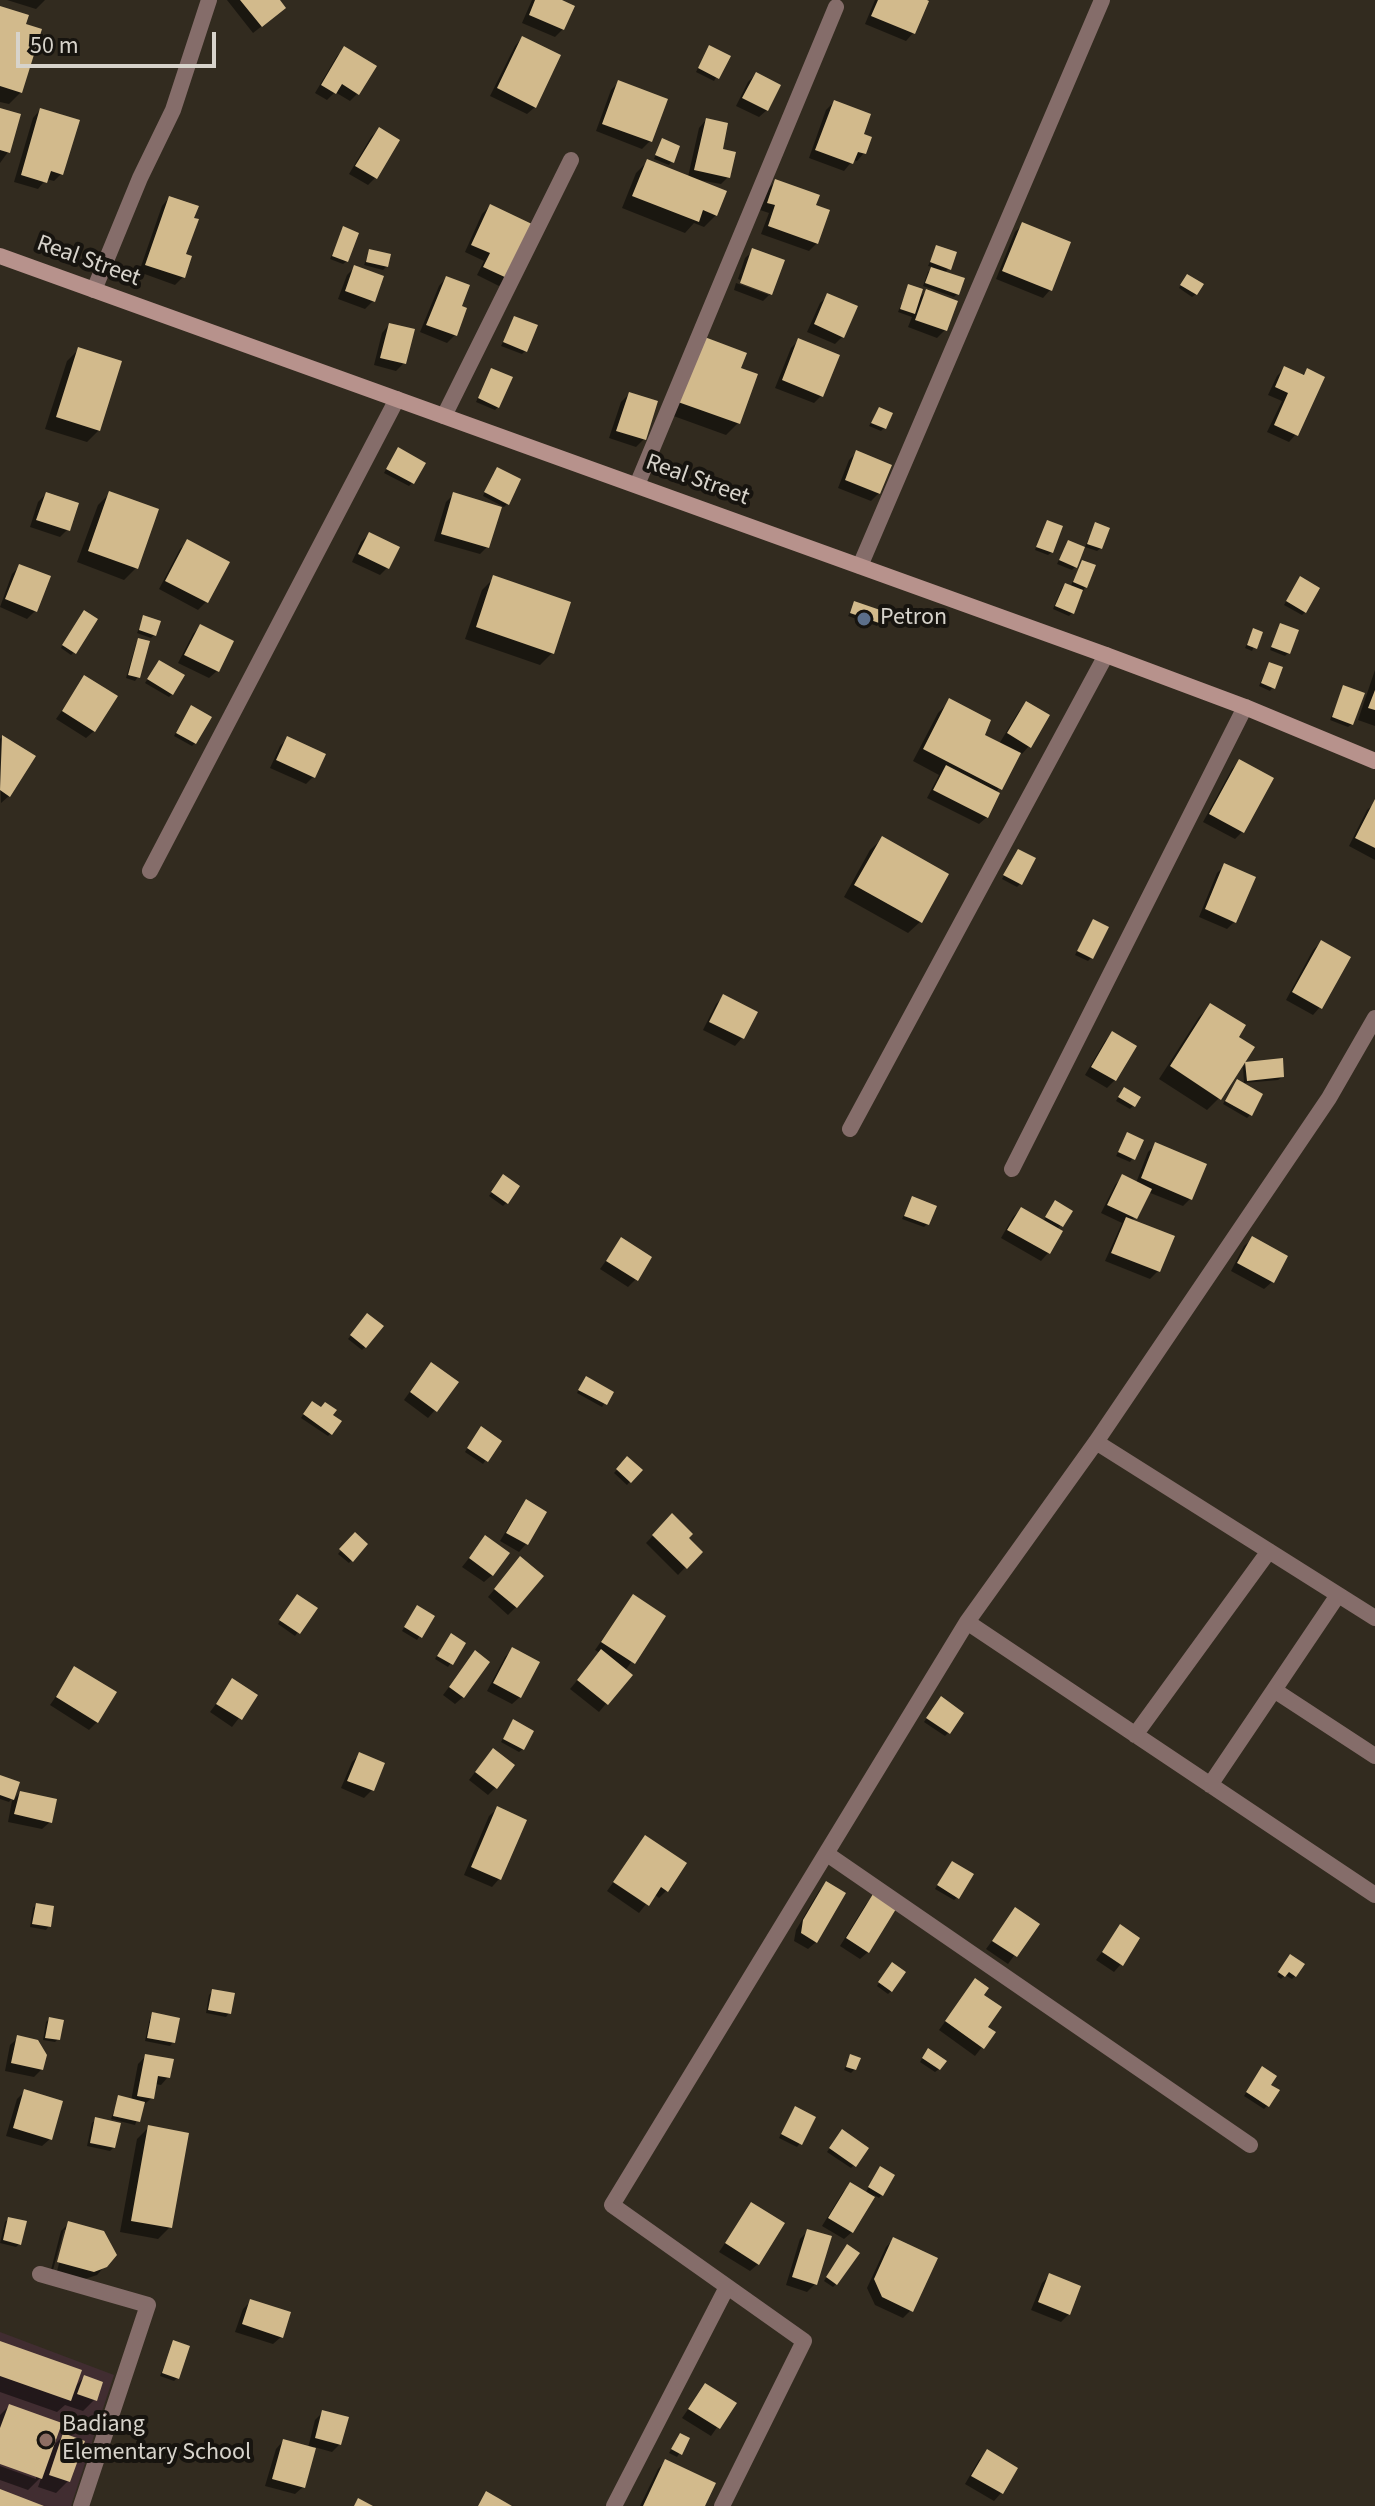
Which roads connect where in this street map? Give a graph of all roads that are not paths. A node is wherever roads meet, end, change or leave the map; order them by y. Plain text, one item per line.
1 (209, 0) edge
2 (1102, 0) edge
3 (836, 7) dead end
4 (571, 160) dead end
5 (0, 256) edge
6 (94, 290) junction
7 (397, 399) junction
8 (444, 416) junction
9 (637, 485) junction
10 (860, 566) junction
11 (1106, 655) junction
12 (1245, 707) junction
13 (1375, 761) edge
14 (150, 871) dead end
15 (1375, 1018) edge
16 (850, 1129) dead end
17 (1012, 1169) dead end
18 (1096, 1442) junction
19 (1269, 1551) junction
20 (1338, 1595) junction
21 (1375, 1618) edge
22 (967, 1622) junction
23 (1274, 1690) junction
24 (1135, 1735) junction
25 (1375, 1756) edge
26 (1210, 1785) junction
27 (827, 1854) junction
28 (1375, 1895) edge
29 (1250, 2145) dead end
30 (40, 2274) dead end
31 (727, 2287) junction
32 (81, 2506) edge
33 (614, 2506) edge
34 (722, 2506) edge

1 - 6 street
2 - 10 street
3 - 9 street
4 - 8 street
5 - 6 main road, Real Street
6 - 7 main road, Real Street
7 - 8 main road, Real Street
7 - 14 street
8 - 9 main road, Real Street
9 - 10 main road, Real Street
10 - 11 main road, Real Street
11 - 12 main road, Real Street
11 - 16 street
12 - 13 main road, Real Street
12 - 17 street
15 - 18 street
18 - 19 street
18 - 22 street
19 - 20 street
19 - 24 street
20 - 21 street
20 - 23 street
22 - 24 street
22 - 27 street
23 - 25 street
23 - 26 street
24 - 26 street
26 - 28 street
27 - 29 street
27 - 31 street
30 - 32 street
31 - 33 street
31 - 34 street

